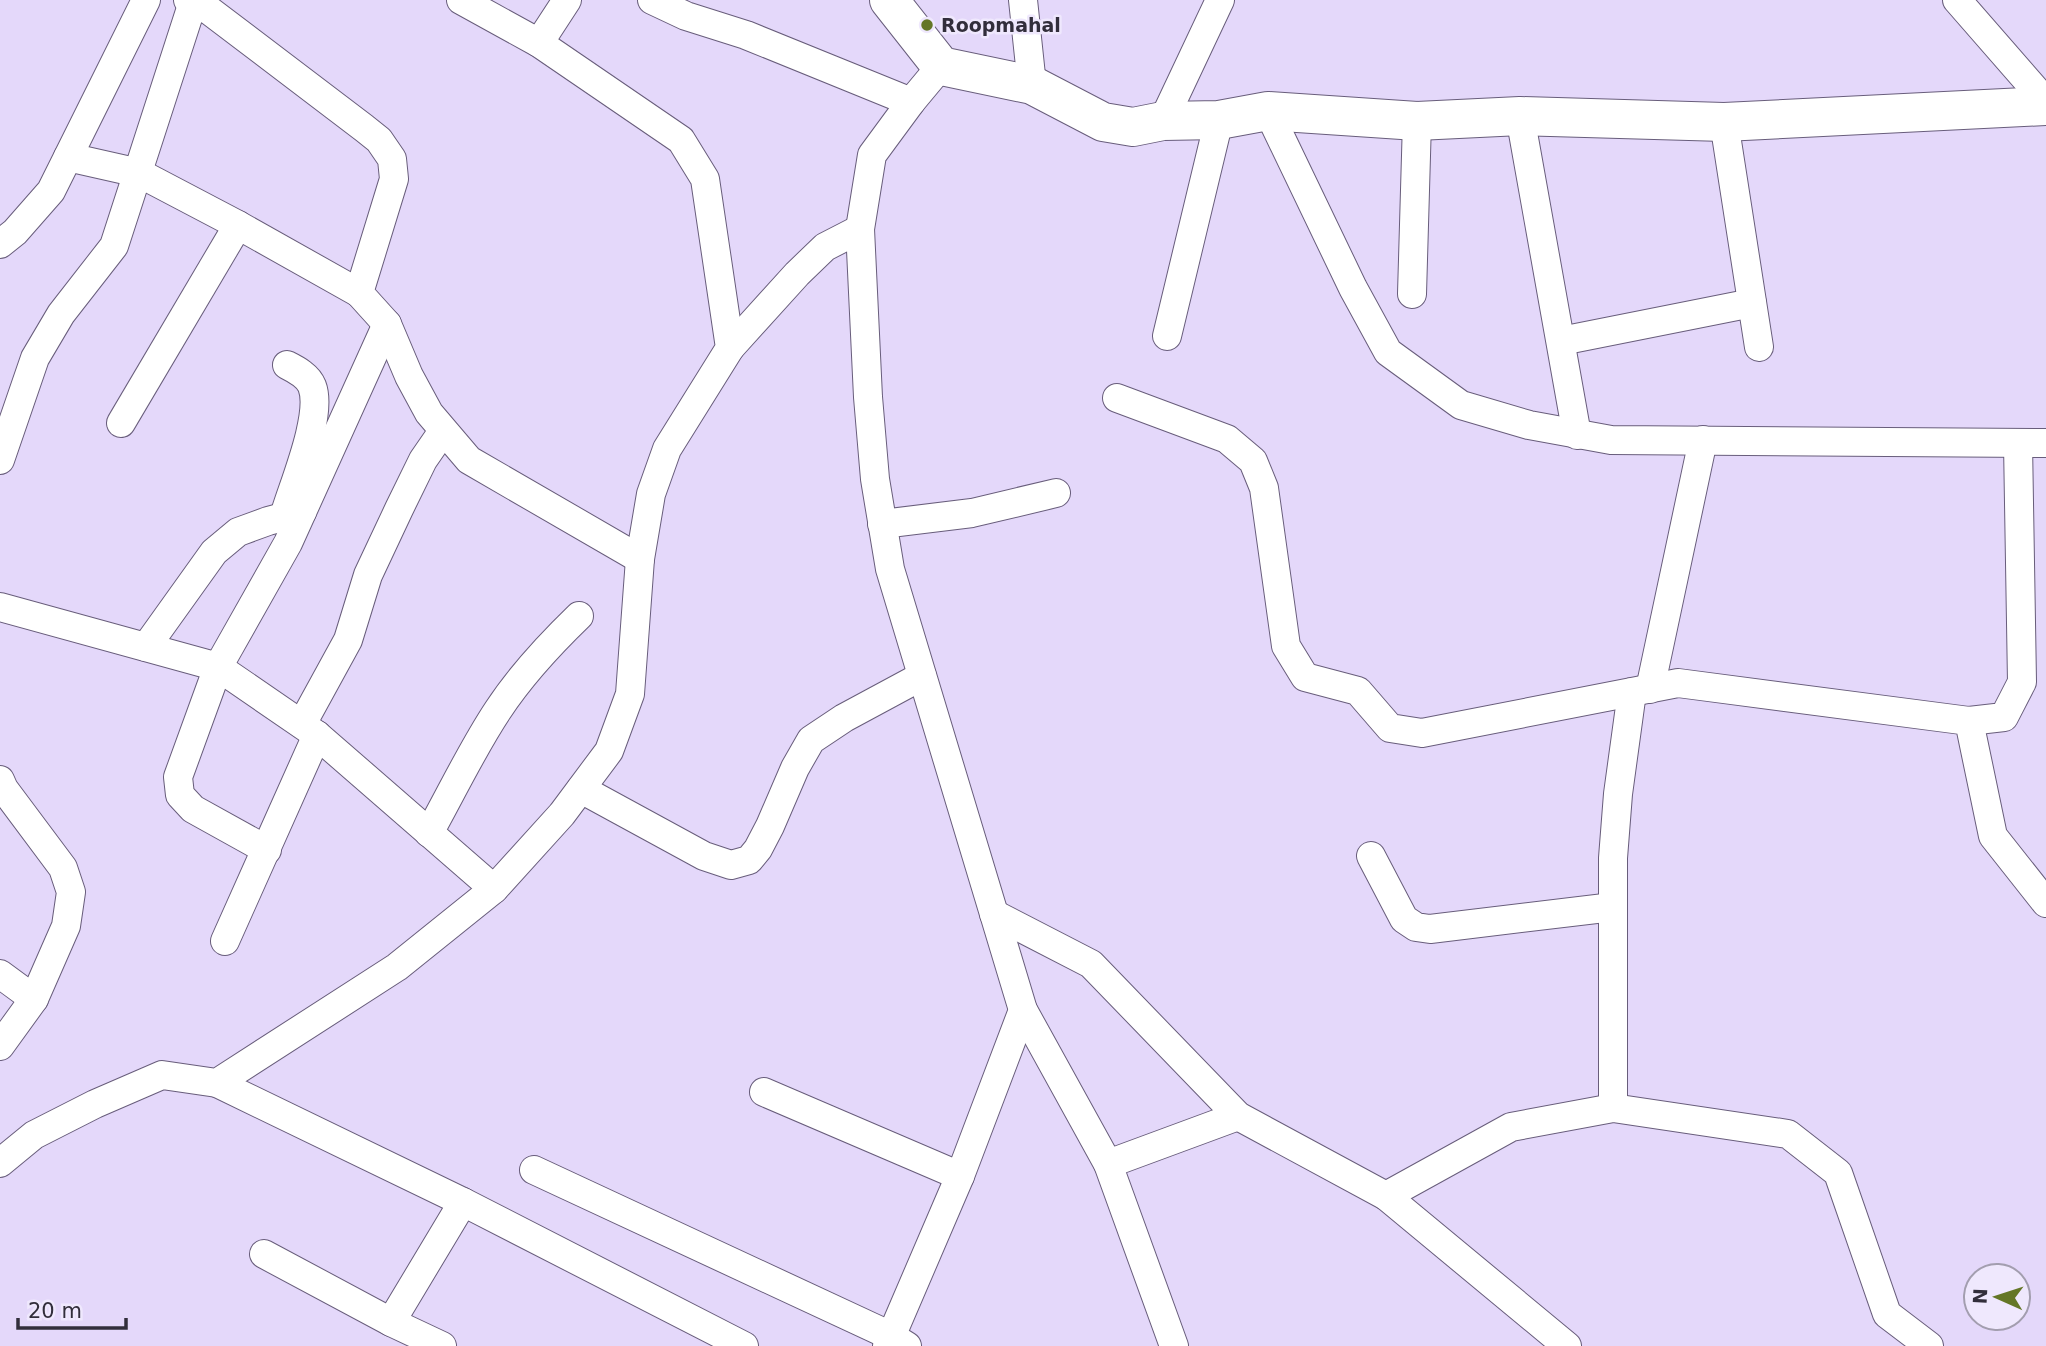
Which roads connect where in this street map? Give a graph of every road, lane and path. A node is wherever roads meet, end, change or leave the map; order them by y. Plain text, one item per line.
1 (146, 0) edge
2 (461, 0) edge
3 (567, 0) edge
4 (652, 0) edge
5 (889, 0) edge
6 (1023, 0) edge
7 (1220, 0) edge
8 (1957, 0) edge
9 (200, 3) edge
10 (539, 43) junction
11 (941, 66) junction
12 (1032, 85) junction
13 (911, 102) junction
14 (2046, 104) edge
15 (1268, 111) junction
16 (1520, 116) junction
17 (1219, 120) junction
18 (1163, 121) junction
19 (1417, 121) junction
20 (1724, 122) junction
21 (68, 157) junction
22 (139, 173) junction
23 (239, 225) junction
24 (860, 229) junction
25 (0, 244) edge
26 (359, 293) junction
27 (1412, 294) dead end
28 (1752, 303) junction
29 (387, 324) junction
30 (1167, 336) dead end
31 (1561, 341) junction
32 (1759, 347) dead end
33 (730, 348) junction
34 (287, 365) dead end
35 (1117, 398) dead end
36 (121, 423) dead end
37 (443, 430) junction
38 (1577, 435) junction
39 (1703, 440) junction
40 (2018, 443) junction
41 (2046, 443) edge
42 (0, 460) edge
43 (1056, 493) dead end
44 (293, 514) junction
45 (883, 524) junction
46 (640, 559) junction
47 (0, 607) edge
48 (579, 616) dead end
49 (146, 647) junction
50 (218, 667) junction
51 (922, 676) junction
52 (1641, 691) junction
53 (1969, 721) junction
54 (310, 729) junction
55 (0, 780) edge
56 (581, 789) junction
57 (429, 833) junction
58 (267, 849) junction
59 (1371, 856) dead end
60 (494, 889) junction
61 (2046, 903) edge
62 (1613, 906) junction
63 (995, 914) junction
64 (225, 941) dead end
65 (0, 974) edge
66 (34, 999) junction
67 (1023, 1010) junction
68 (0, 1046) edge
69 (217, 1083) junction
70 (764, 1092) dead end
71 (1614, 1108) junction
72 (1238, 1116) junction
73 (0, 1163) edge
74 (1108, 1164) junction
75 (534, 1170) dead end
76 (960, 1176) junction
77 (1386, 1196) junction
78 (463, 1202) junction
79 (264, 1254) dead end
80 (391, 1322) junction
81 (1165, 1338) edge
82 (895, 1343) edge
83 (734, 1344) edge
84 (442, 1346) edge
85 (1567, 1346) edge
86 (1929, 1346) edge

1 - 21 street
2 - 10 street
3 - 10 street
4 - 13 street
5 - 11 street
6 - 12 street
7 - 18 street
8 - 14 street
9 - 22 street
9 - 26 street
10 - 33 street
11 - 12 street
11 - 13 street
12 - 18 street
13 - 24 street
14 - 20 street
15 - 17 street
15 - 19 street
15 - 38 street
16 - 19 street
16 - 20 street
16 - 31 street
17 - 18 street
17 - 30 street
19 - 27 street
20 - 28 street
21 - 22 street
21 - 25 street
22 - 23 street
22 - 42 street
23 - 26 street
23 - 36 street
24 - 33 street
24 - 45 street
26 - 29 street
28 - 31 street
28 - 32 street
29 - 37 street
29 - 44 street
31 - 38 street
33 - 46 street
34 - 44 street
35 - 52 street
37 - 46 street
37 - 54 street
38 - 39 street
39 - 40 street
39 - 52 street
40 - 41 street
40 - 53 street
43 - 45 street
44 - 49 street
44 - 50 street
45 - 51 street
46 - 56 street
47 - 49 street
48 - 57 street
49 - 50 street
50 - 54 street
50 - 58 street
51 - 56 street
51 - 63 street
52 - 53 street
52 - 62 street
53 - 61 street
54 - 57 street
54 - 58 street
55 - 66 street
56 - 60 street
57 - 60 street
58 - 64 street
59 - 62 street
60 - 69 street
62 - 71 street
63 - 67 street
63 - 72 street
65 - 66 street
66 - 68 street
67 - 74 street
67 - 76 street
69 - 73 street
69 - 78 street
70 - 76 street
71 - 77 street
71 - 86 street
72 - 74 street
72 - 77 street
74 - 81 street
75 - 82 street
76 - 82 street
77 - 85 street
78 - 80 street
78 - 83 street
79 - 80 street
80 - 84 street

